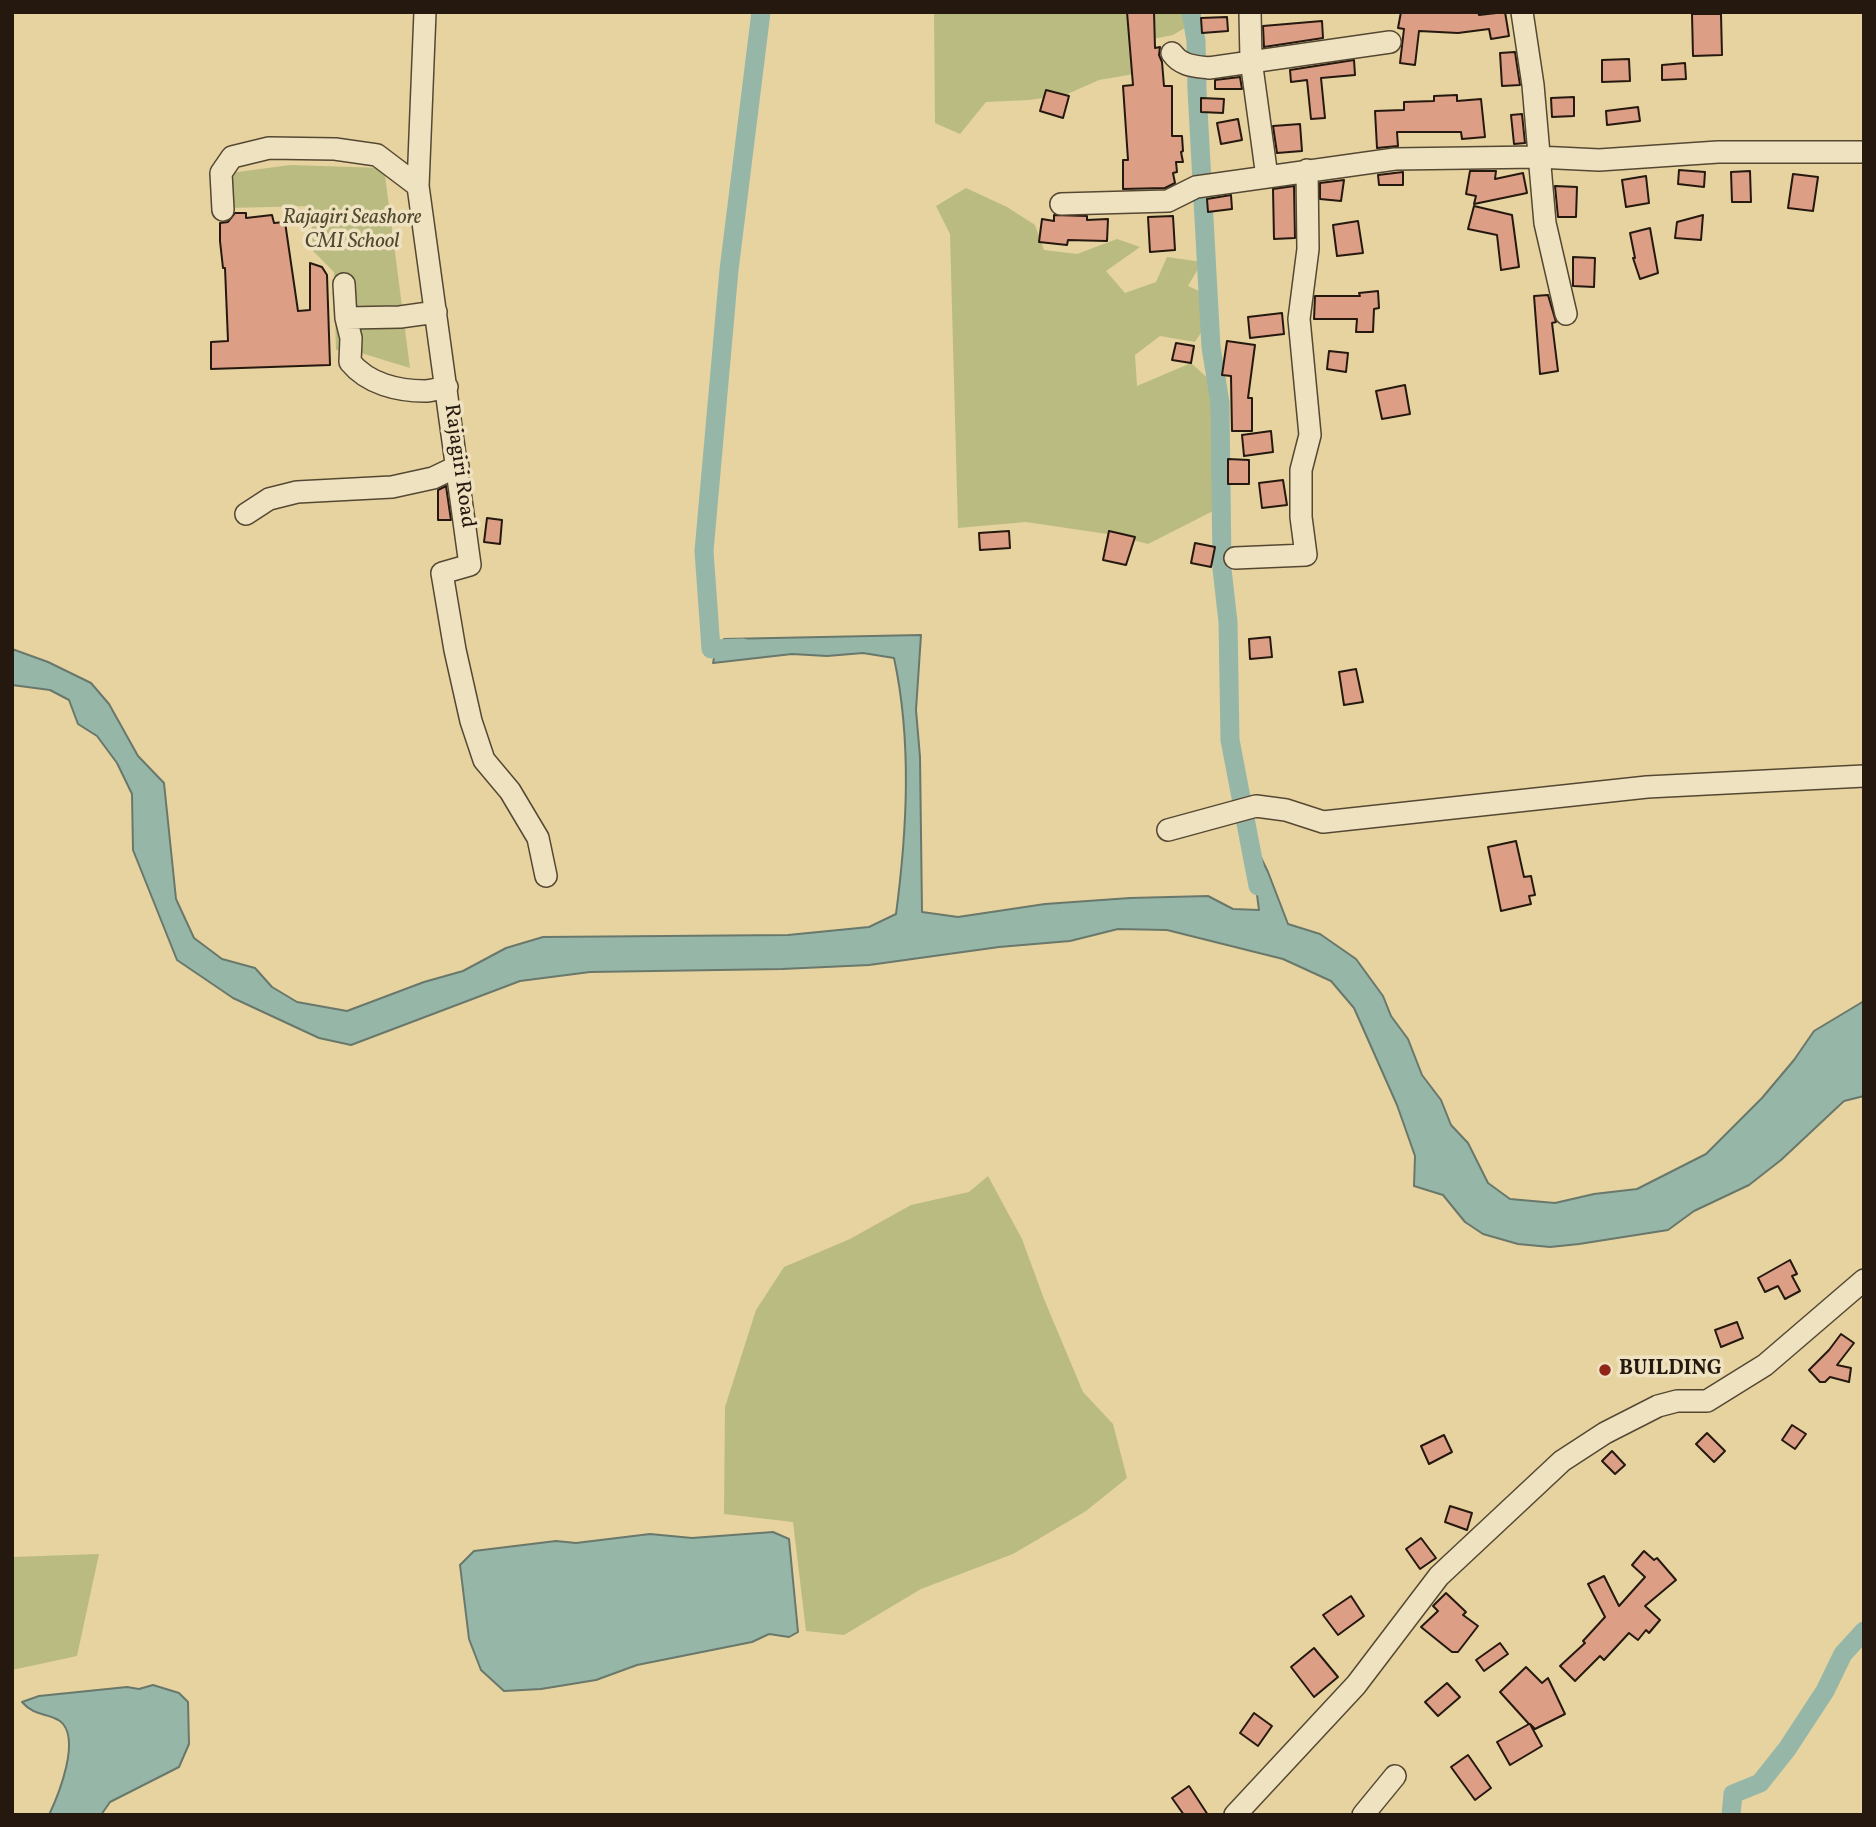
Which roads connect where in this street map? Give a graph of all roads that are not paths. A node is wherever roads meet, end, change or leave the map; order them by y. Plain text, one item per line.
1 (425, 12) edge
2 (1250, 12) edge
3 (1522, 12) edge
4 (1390, 42) dead end
5 (1251, 60) junction
6 (1189, 62) dead end
7 (1864, 152) edge
8 (1538, 157) junction
9 (1307, 170) junction
10 (1267, 177) junction
11 (418, 186) junction
12 (1061, 204) dead end
13 (223, 210) dead end
14 (344, 284) dead end
15 (436, 312) junction
16 (1566, 314) dead end
17 (346, 318) junction
18 (447, 387) junction
19 (458, 466) junction
20 (246, 514) dead end
21 (1235, 558) dead end
22 (1864, 776) edge
23 (1168, 830) dead end
24 (546, 876) dead end
25 (1864, 1280) edge
26 (1395, 1776) dead end
27 (1235, 1815) edge
28 (1363, 1815) edge

1 - 11 street, Rajagiri Road
2 - 5 street
3 - 8 street
4 - 5 street
5 - 6 street
5 - 10 street
7 - 8 street
8 - 9 street
8 - 16 street
9 - 10 street
9 - 21 street
10 - 12 street
11 - 13 street
11 - 15 street, Rajagiri Road
14 - 17 street
15 - 17 street
15 - 18 street, Rajagiri Road
17 - 18 street
18 - 19 street, Rajagiri Road
19 - 20 street
19 - 24 street, Rajagiri Road
22 - 23 street
25 - 27 street
26 - 28 street

